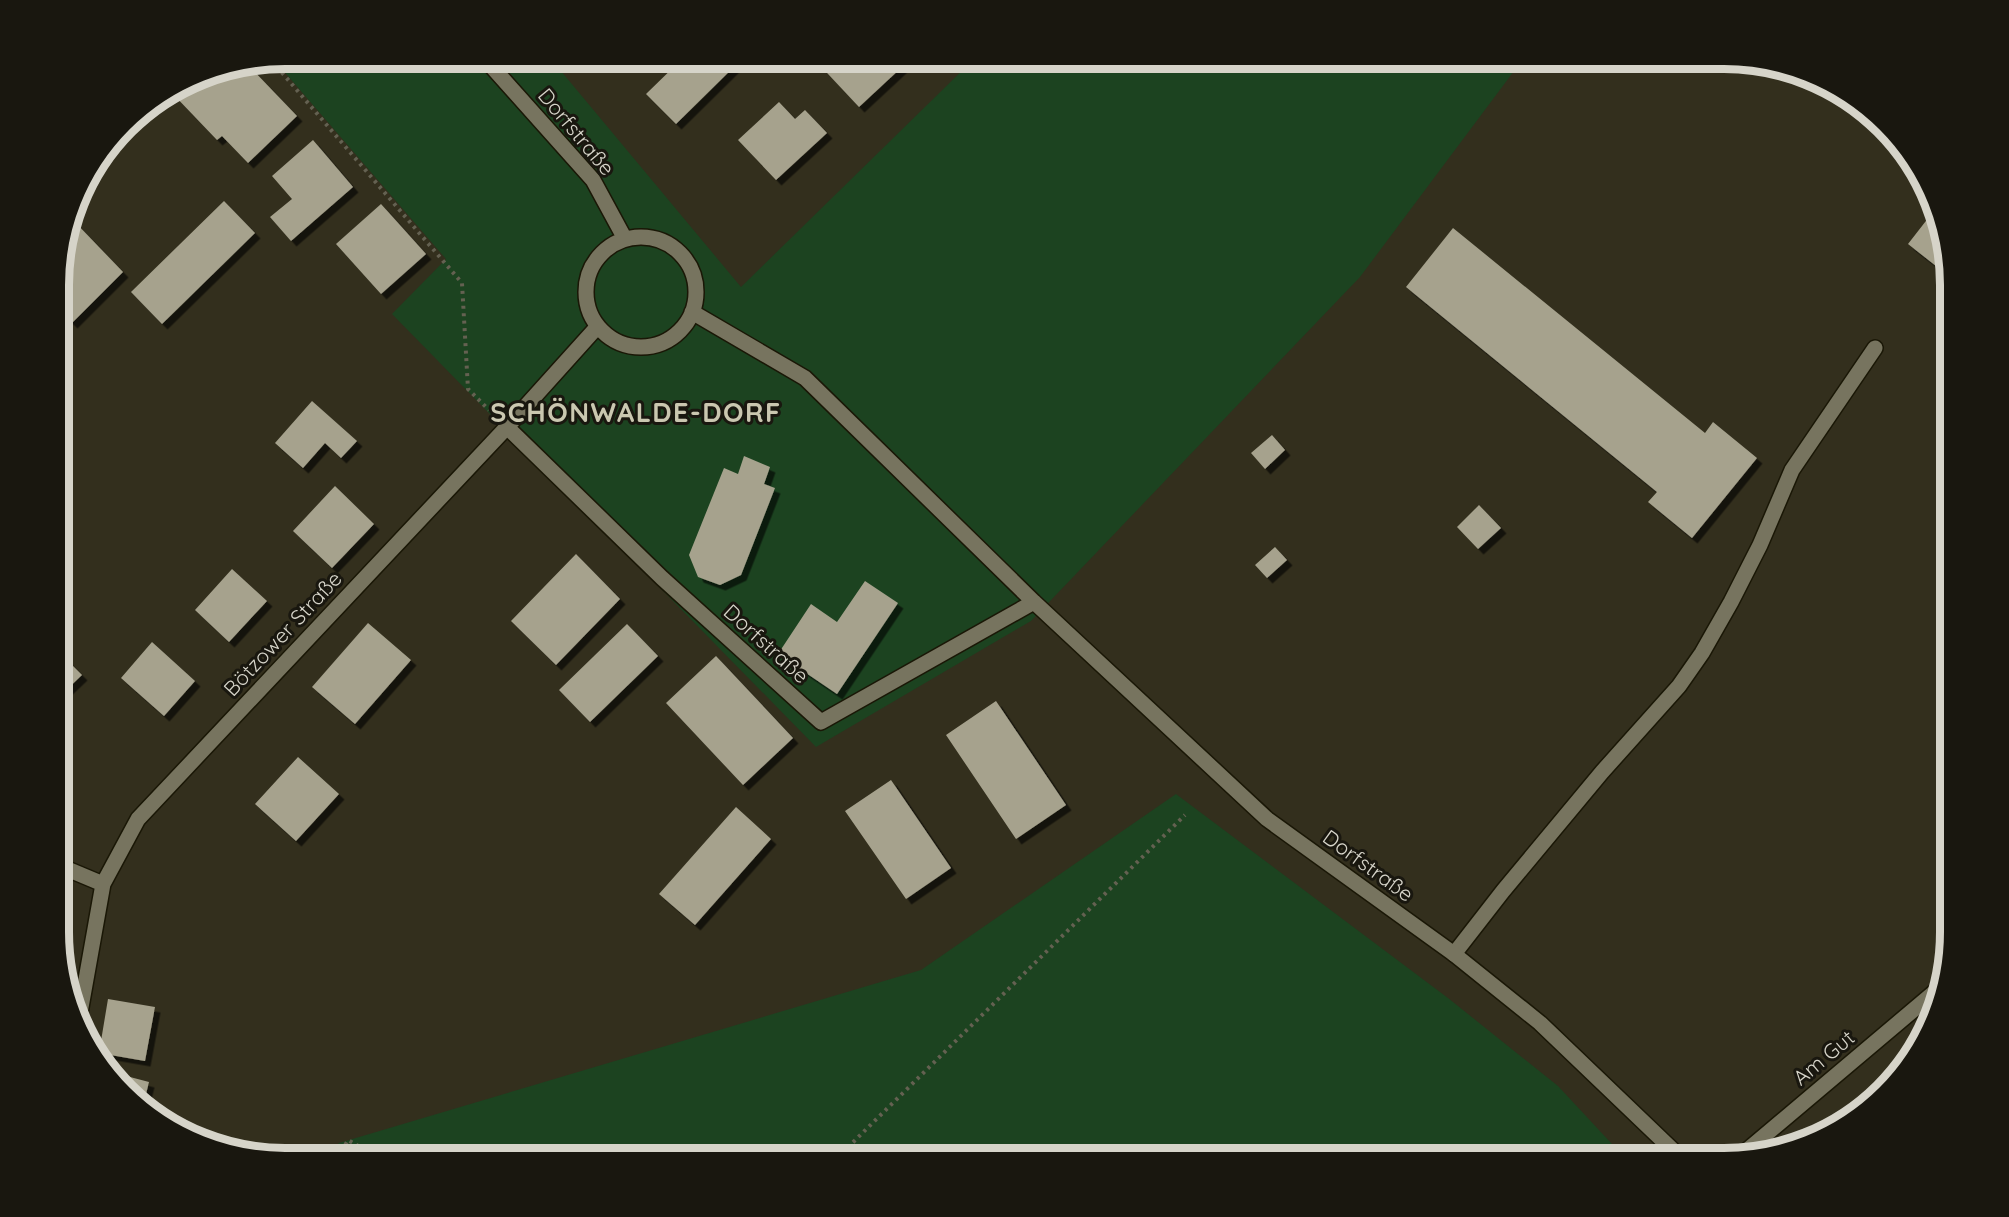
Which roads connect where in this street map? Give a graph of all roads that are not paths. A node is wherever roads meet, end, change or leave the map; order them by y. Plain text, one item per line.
1 (495, 69) edge
2 (625, 239) junction
3 (692, 312) junction
4 (598, 326) junction
5 (1875, 348) dead end
6 (507, 427) junction
7 (1034, 602) junction
8 (69, 870) edge
9 (103, 884) junction
10 (1454, 954) junction
11 (1931, 995) edge
12 (81, 1005) edge
13 (1752, 1146) edge
14 (1671, 1148) edge

1 - 2 street, Dorfstraße
2 - 3 street
2 - 4 street
3 - 4 street
3 - 7 street, Dorfstraße
4 - 6 street, Bötzower Straße
5 - 10 street
6 - 7 street, Dorfstraße
6 - 9 street, Bötzower Straße
7 - 10 street, Dorfstraße
8 - 9 street
9 - 12 street, Bötzower Straße
10 - 14 street, Dorfstraße
11 - 13 street, Am Gut

